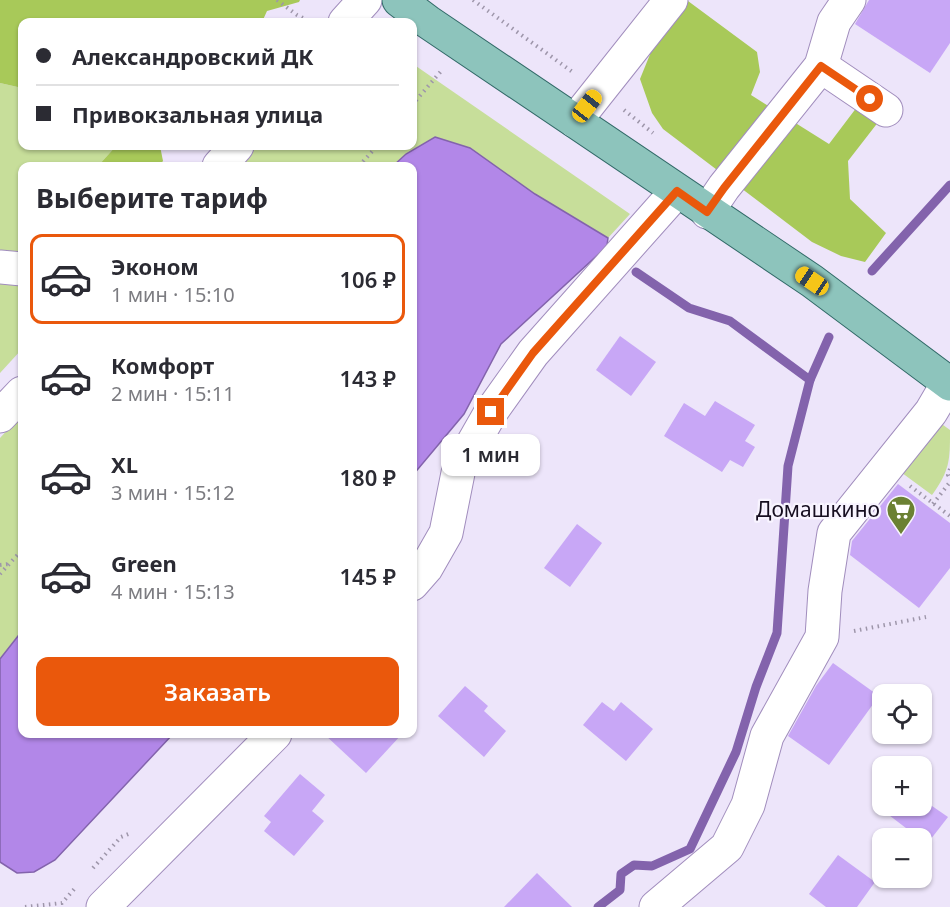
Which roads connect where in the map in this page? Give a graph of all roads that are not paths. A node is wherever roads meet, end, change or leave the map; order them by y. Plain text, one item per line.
1 (365, 0) edge
2 (399, 0) edge
3 (671, 0) edge
4 (849, 0) edge
5 (349, 18) edge
6 (821, 66) junction
7 (886, 111) dead end
8 (575, 121) junction
9 (233, 150) edge
10 (223, 162) edge
11 (677, 191) junction
12 (707, 212) junction
13 (0, 267) edge
14 (18, 269) edge
15 (949, 384) edge
16 (18, 397) edge
17 (0, 416) edge
18 (417, 578) edge
19 (271, 738) edge
20 (103, 907) edge
21 (656, 907) edge

1 - 5 street
2 - 8 main road
3 - 8 street
4 - 6 street
6 - 7 street
6 - 12 street
8 - 11 main road
9 - 10 street
11 - 12 main road
11 - 18 street
12 - 15 main road
13 - 14 street
15 - 21 street
16 - 17 street
19 - 20 street

